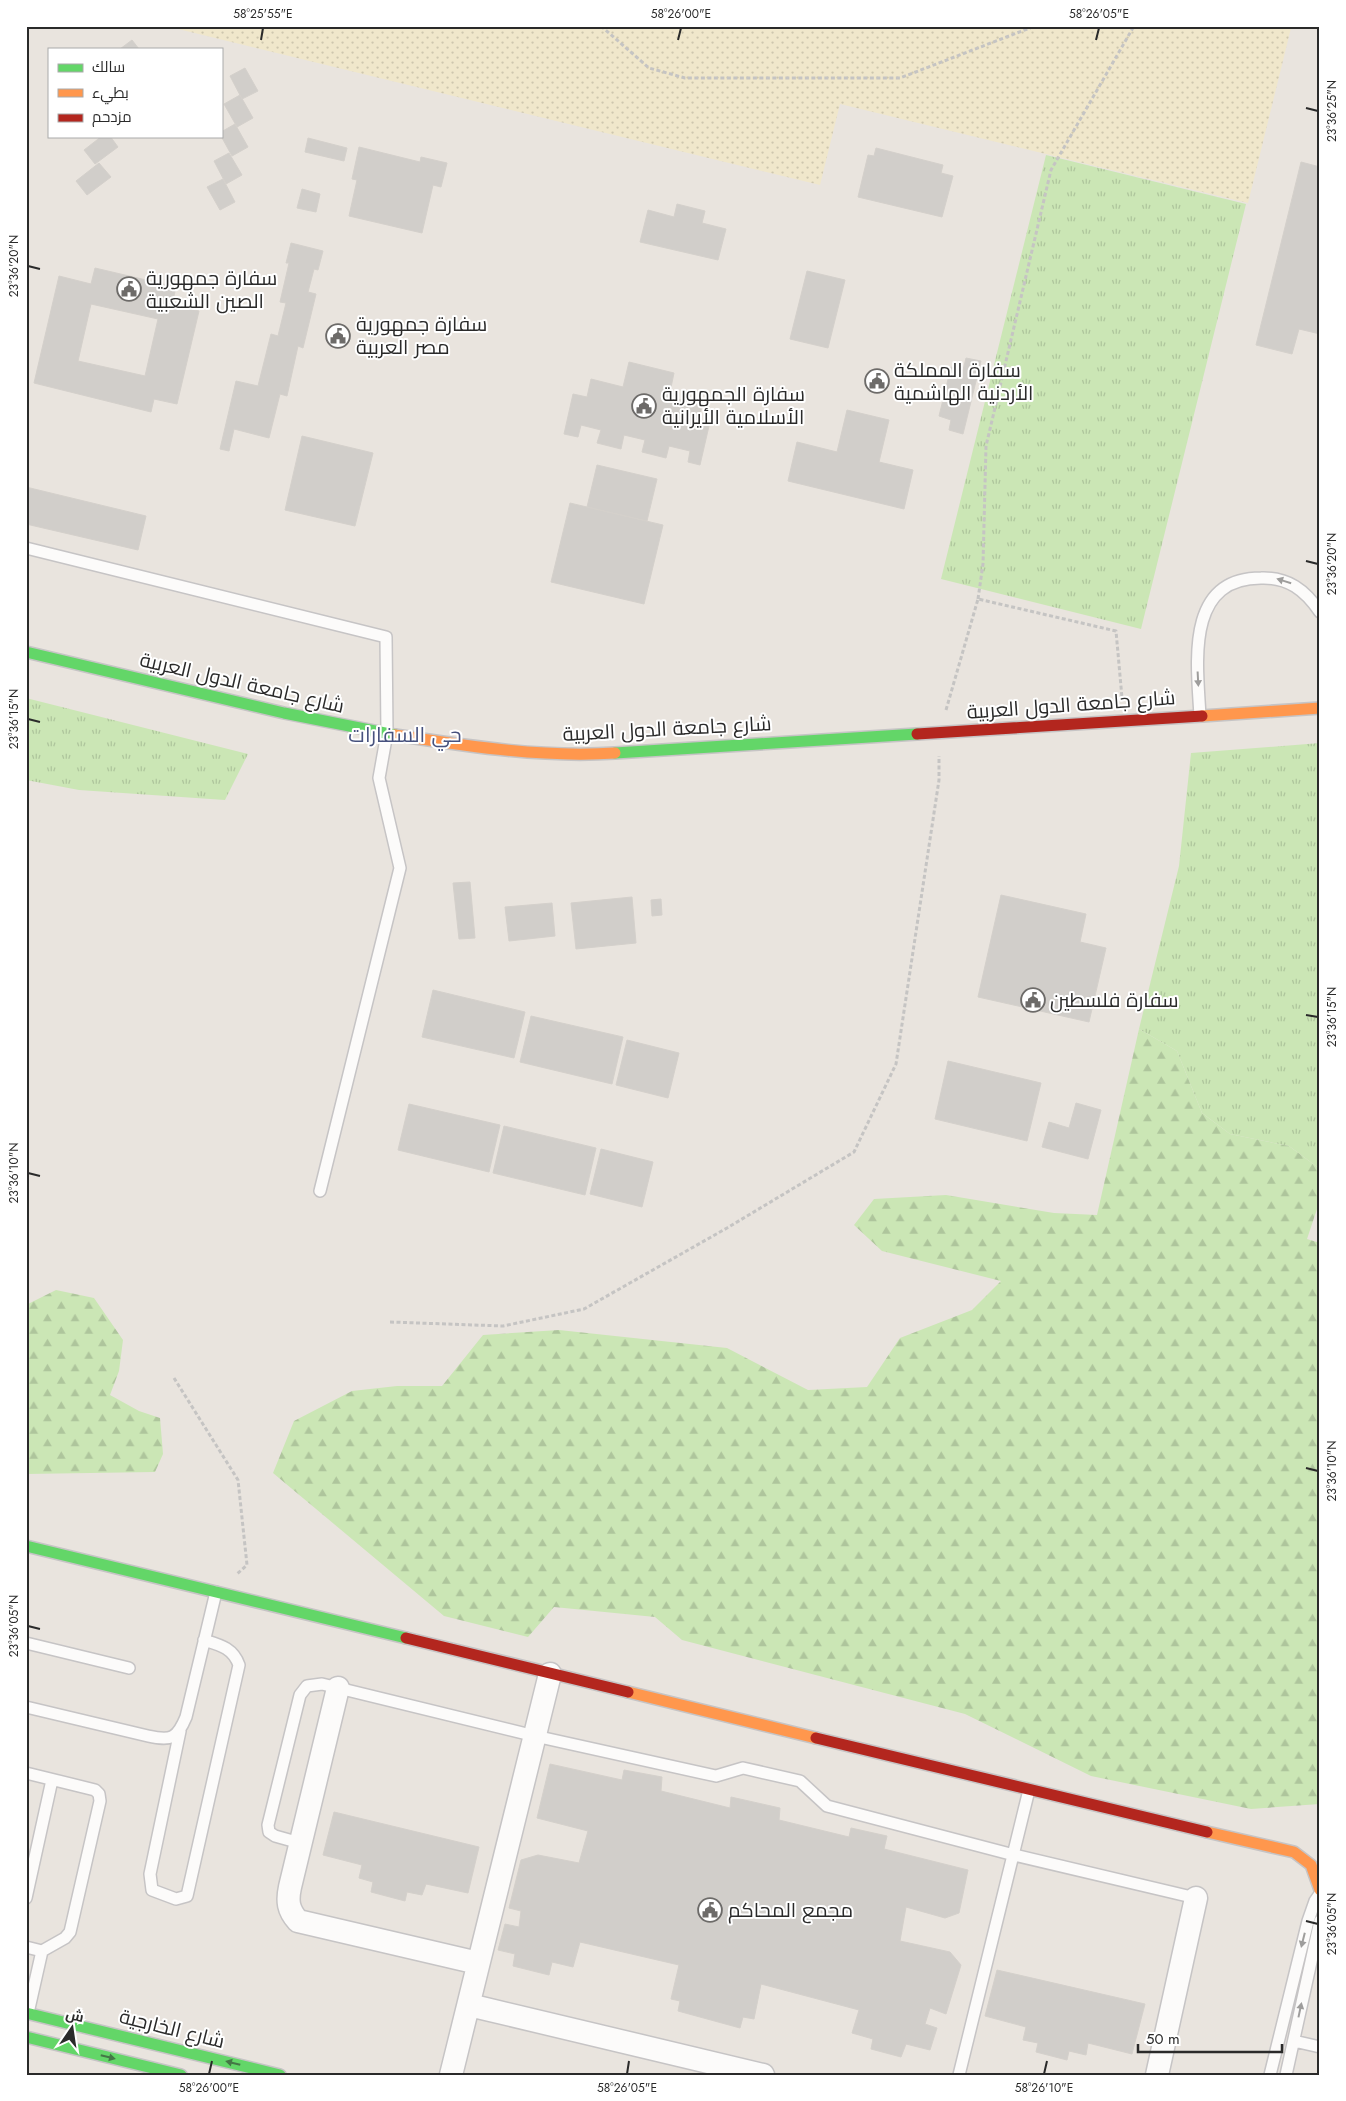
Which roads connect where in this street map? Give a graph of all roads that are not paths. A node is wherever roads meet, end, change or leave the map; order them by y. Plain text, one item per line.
1 (26, 548) edge
2 (1320, 612) edge
3 (26, 652) edge
4 (1320, 708) edge
5 (1200, 716) junction
6 (387, 733) junction
7 (320, 1191) dead end
8 (26, 1546) edge
9 (216, 1592) junction
10 (204, 1640) junction
11 (26, 1643) edge
12 (129, 1668) dead end
13 (550, 1674) junction
14 (338, 1688) junction
15 (26, 1707) edge
16 (180, 1731) junction
17 (535, 1736) junction
18 (26, 1773) edge
19 (52, 1780) junction
20 (1029, 1790) junction
21 (300, 1843) junction
22 (1014, 1855) junction
23 (1320, 1890) edge
24 (1320, 1894) edge
25 (26, 1898) edge
26 (1196, 1898) joint
27 (1320, 1920) edge
28 (26, 1947) edge
29 (42, 1951) junction
30 (478, 1963) junction
31 (468, 2005) junction
32 (27, 2013) edge
33 (26, 2025) edge
34 (26, 2037) edge
35 (127, 2037) junction
36 (1294, 2041) junction
37 (159, 2045) junction
38 (1320, 2047) edge
39 (192, 2068) dead end
40 (181, 2075) edge
41 (280, 2075) edge
42 (451, 2075) edge
43 (763, 2075) edge
44 (959, 2075) edge
45 (1157, 2075) edge
46 (1270, 2075) edge
47 (1286, 2075) edge

1 - 6 lane
2 -> 5 lane
3 - 6 street, شارع جامعة الدول العربية
4 - 5 street, شارع جامعة الدول العربية
5 - 6 street, شارع جامعة الدول العربية
6 - 7 lane
8 - 9 street
9 - 10 lane
9 - 13 street
10 - 16 lane
10 - 16 lane
11 - 12 lane
13 - 17 street
13 - 20 street
14 - 17 lane
14 - 21 street
14 - 21 lane
15 - 16 lane
17 - 22 lane
17 - 30 street
18 - 19 lane
19 - 25 lane
19 - 29 lane
20 - 22 lane
20 - 23 street
21 - 30 street
22 - 26 lane
22 - 44 lane
24 -> 46 lane
26 - 45 street
36 -> 27 lane
28 - 29 lane
29 - 32 lane
30 - 31 street
31 - 42 street
31 - 43 street
32 - 35 street, شارع الخارجية
33 - 35 street
34 -> 40 street
35 - 37 street, شارع الخارجية
36 - 38 lane
36 - 47 lane
37 - 39 street
41 -> 37 street, شارع الخارجية

